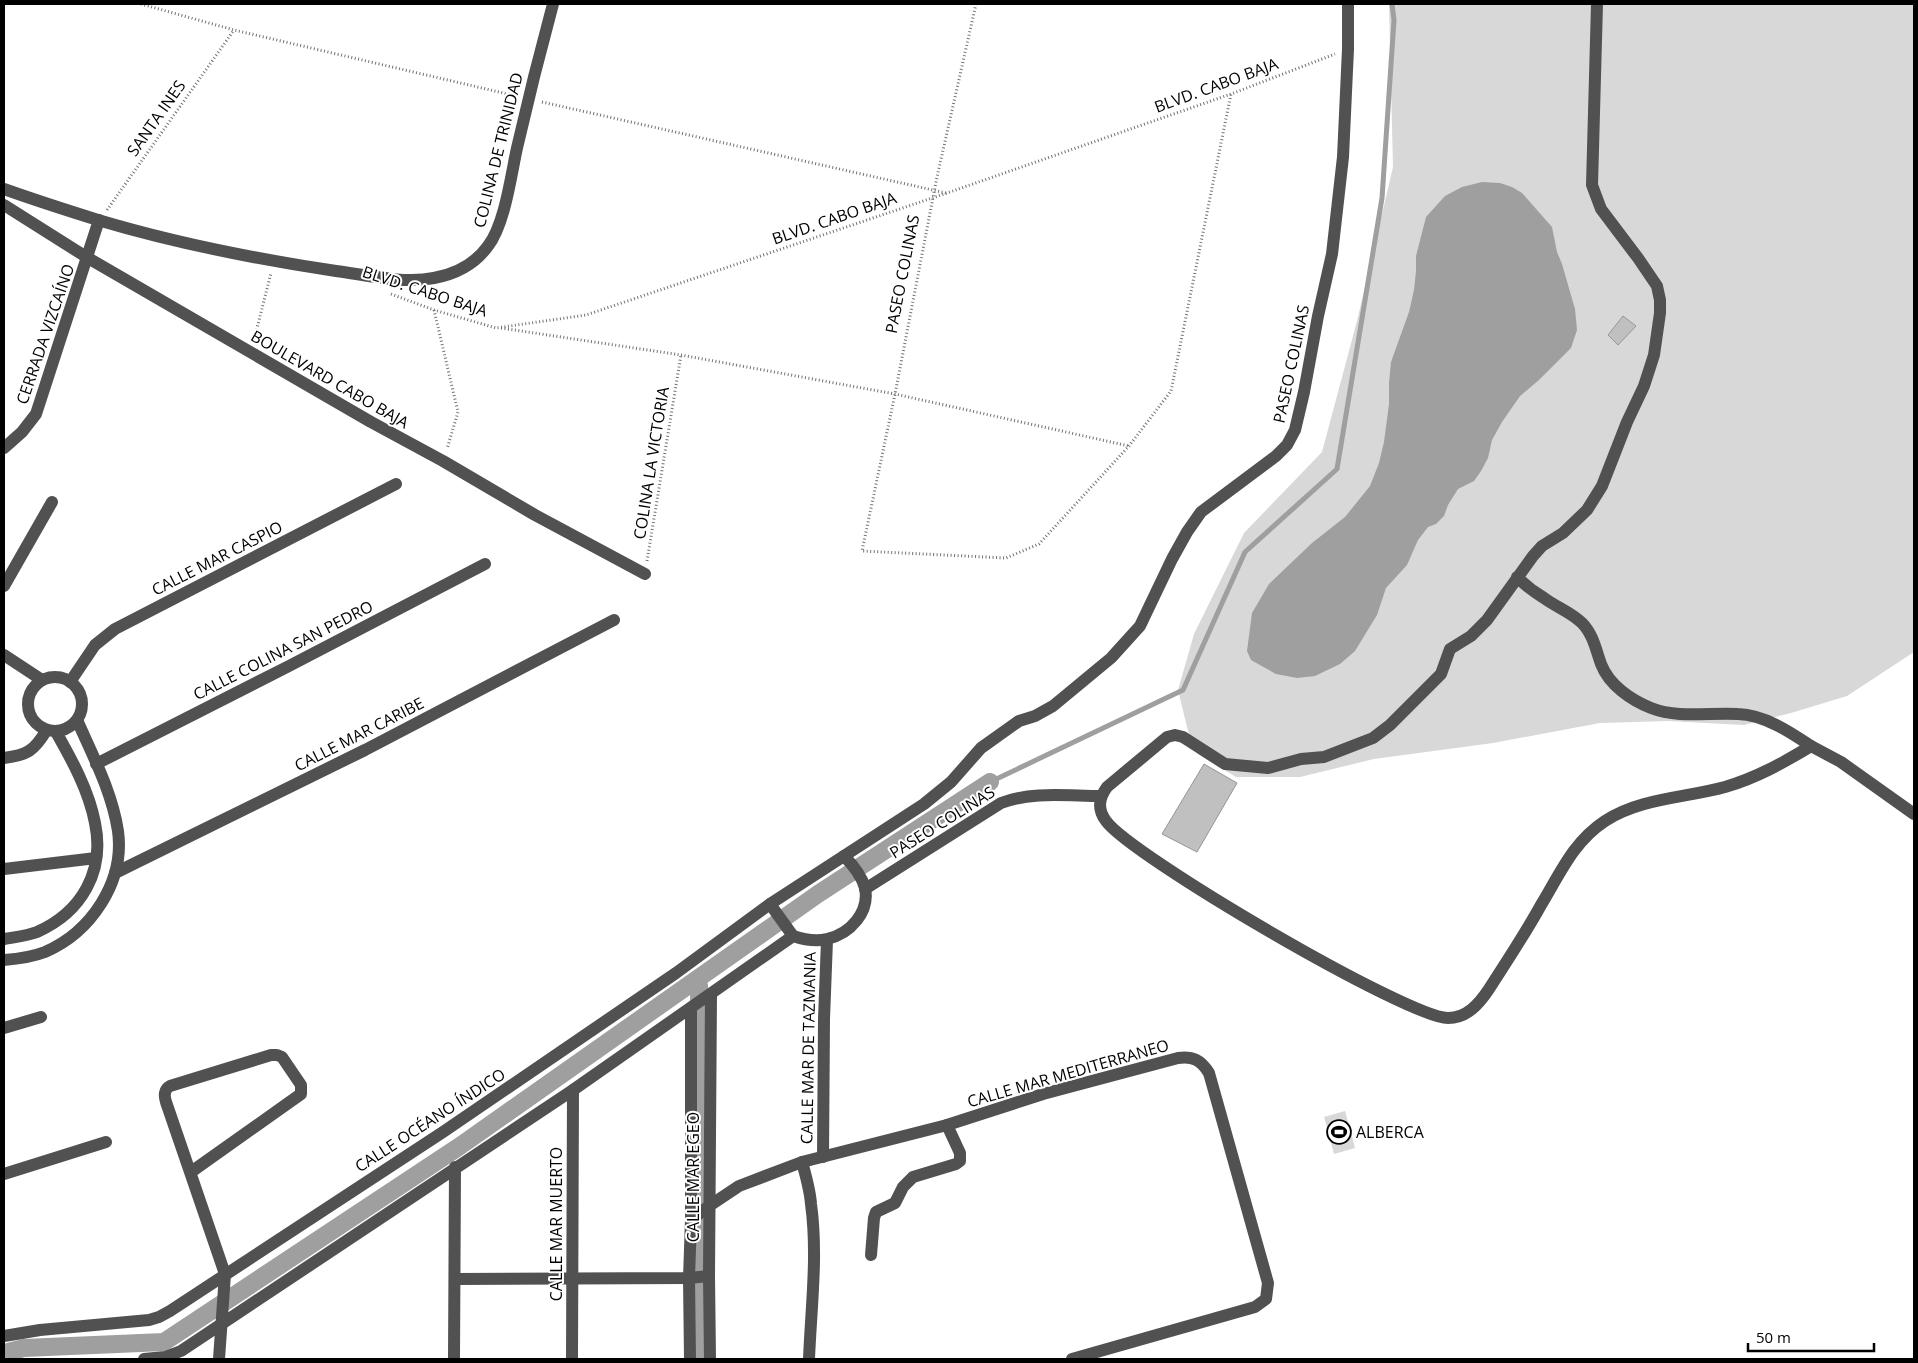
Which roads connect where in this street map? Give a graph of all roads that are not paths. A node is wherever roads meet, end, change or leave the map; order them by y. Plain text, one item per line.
1 (553, 4) edge
2 (1348, 4) edge
3 (1597, 4) edge
4 (4, 189) edge
5 (4, 205) edge
6 (99, 220) junction
7 (88, 258) junction
8 (4, 448) edge
9 (396, 484) dead end
10 (52, 502) dead end
11 (485, 564) dead end
12 (645, 574) road end
13 (1517, 577) junction
14 (4, 586) edge
15 (614, 620) dead end
16 (4, 655) edge
17 (42, 680) junction
18 (70, 682) junction
19 (77, 720) junction
20 (51, 731) junction
21 (1810, 746) junction
22 (4, 758) edge
23 (96, 764) junction
24 (1101, 796) junction
25 (1914, 814) edge
26 (96, 858) junction
27 (847, 859) junction
28 (4, 869) edge
29 (115, 873) junction
30 (863, 883) junction
31 (770, 904) junction
32 (790, 932) junction
33 (4, 939) edge
34 (827, 940) junction
35 (4, 960) edge
36 (710, 995) junction
37 (691, 1008) junction
38 (41, 1017) dead end
39 (4, 1028) edge
40 (573, 1090) junction
41 (947, 1125) junction
42 (106, 1142) dead end
43 (823, 1157) junction
44 (802, 1162) junction
45 (455, 1167) junction
46 (191, 1172) junction
47 (4, 1174) edge
48 (709, 1205) junction
49 (691, 1219) junction
50 (871, 1255) dead end
51 (708, 1276) junction
52 (225, 1277) junction
53 (573, 1278) junction
54 (689, 1278) junction
55 (454, 1279) junction
56 (222, 1322) junction
57 (4, 1336) edge
58 (144, 1359) edge
59 (219, 1359) edge
60 (454, 1359) edge
61 (572, 1359) edge
62 (690, 1359) edge
63 (710, 1359) edge
64 (809, 1359) edge
65 (1072, 1359) edge

1 - 6 street, COLINA DE TRINIDAD
2 - 27 street, PASEO COLINAS
3 - 13 street
4 - 6 street
5 - 7 street, BOULEVARD CABO BAJA
6 - 7 street, CERRADA VIZCAÍNO
7 - 8 street, CERRADA VIZCAÍNO
7 - 12 street, BOULEVARD CABO BAJA
9 - 18 street, CALLE MAR CASPIO
10 - 14 street
11 - 23 street, CALLE COLINA SAN PEDRO
13 - 21 street
13 - 24 street
15 - 29 street, CALLE MAR CARIBE
16 - 17 street
17 - 18 street
17 - 20 street
18 - 19 street
19 - 20 street
19 - 23 street
20 - 22 street
20 - 26 street
21 - 24 street
21 - 25 street
23 - 29 street
24 - 30 street, PASEO COLINAS
26 - 28 street
26 - 33 street
27 - 30 street
27 - 31 street, CALLE OCÉANO ÍNDICO
29 - 35 street
30 - 34 street
31 - 32 street
31 - 52 street, CALLE OCÉANO ÍNDICO
32 - 34 street
32 - 36 street
34 - 43 street, CALLE MAR DE TAZMANIA
36 - 37 street
36 - 48 street, CALLE MAR EGEO
37 - 40 street
37 - 49 street, CALLE MAR EGEO
38 - 39 street
40 - 45 street
40 - 53 street, CALLE MAR MUERTO
41 - 43 street, CALLE MAR MEDITERRANEO
41 - 50 street
41 - 65 street, CALLE MAR MEDITERRANEO
42 - 47 street
43 - 44 street, CALLE MAR MEDITERRANEO
44 - 48 street, CALLE MAR MEDITERRANEO
44 - 64 street
45 - 55 street
45 - 56 street
46 - 46 street
46 - 52 street
48 - 49 street, CALLE MAR MEDITERRANEO
48 - 51 street, CALLE MAR EGEO
49 - 54 street, CALLE MAR EGEO
51 - 54 street
51 - 63 street, CALLE MAR EGEO
52 - 56 street
52 - 57 street, CALLE OCÉANO ÍNDICO
53 - 54 street
53 - 55 street
53 - 61 street, CALLE MAR MUERTO
54 - 62 street, CALLE MAR EGEO
55 - 60 street
56 - 58 street
56 - 59 street

